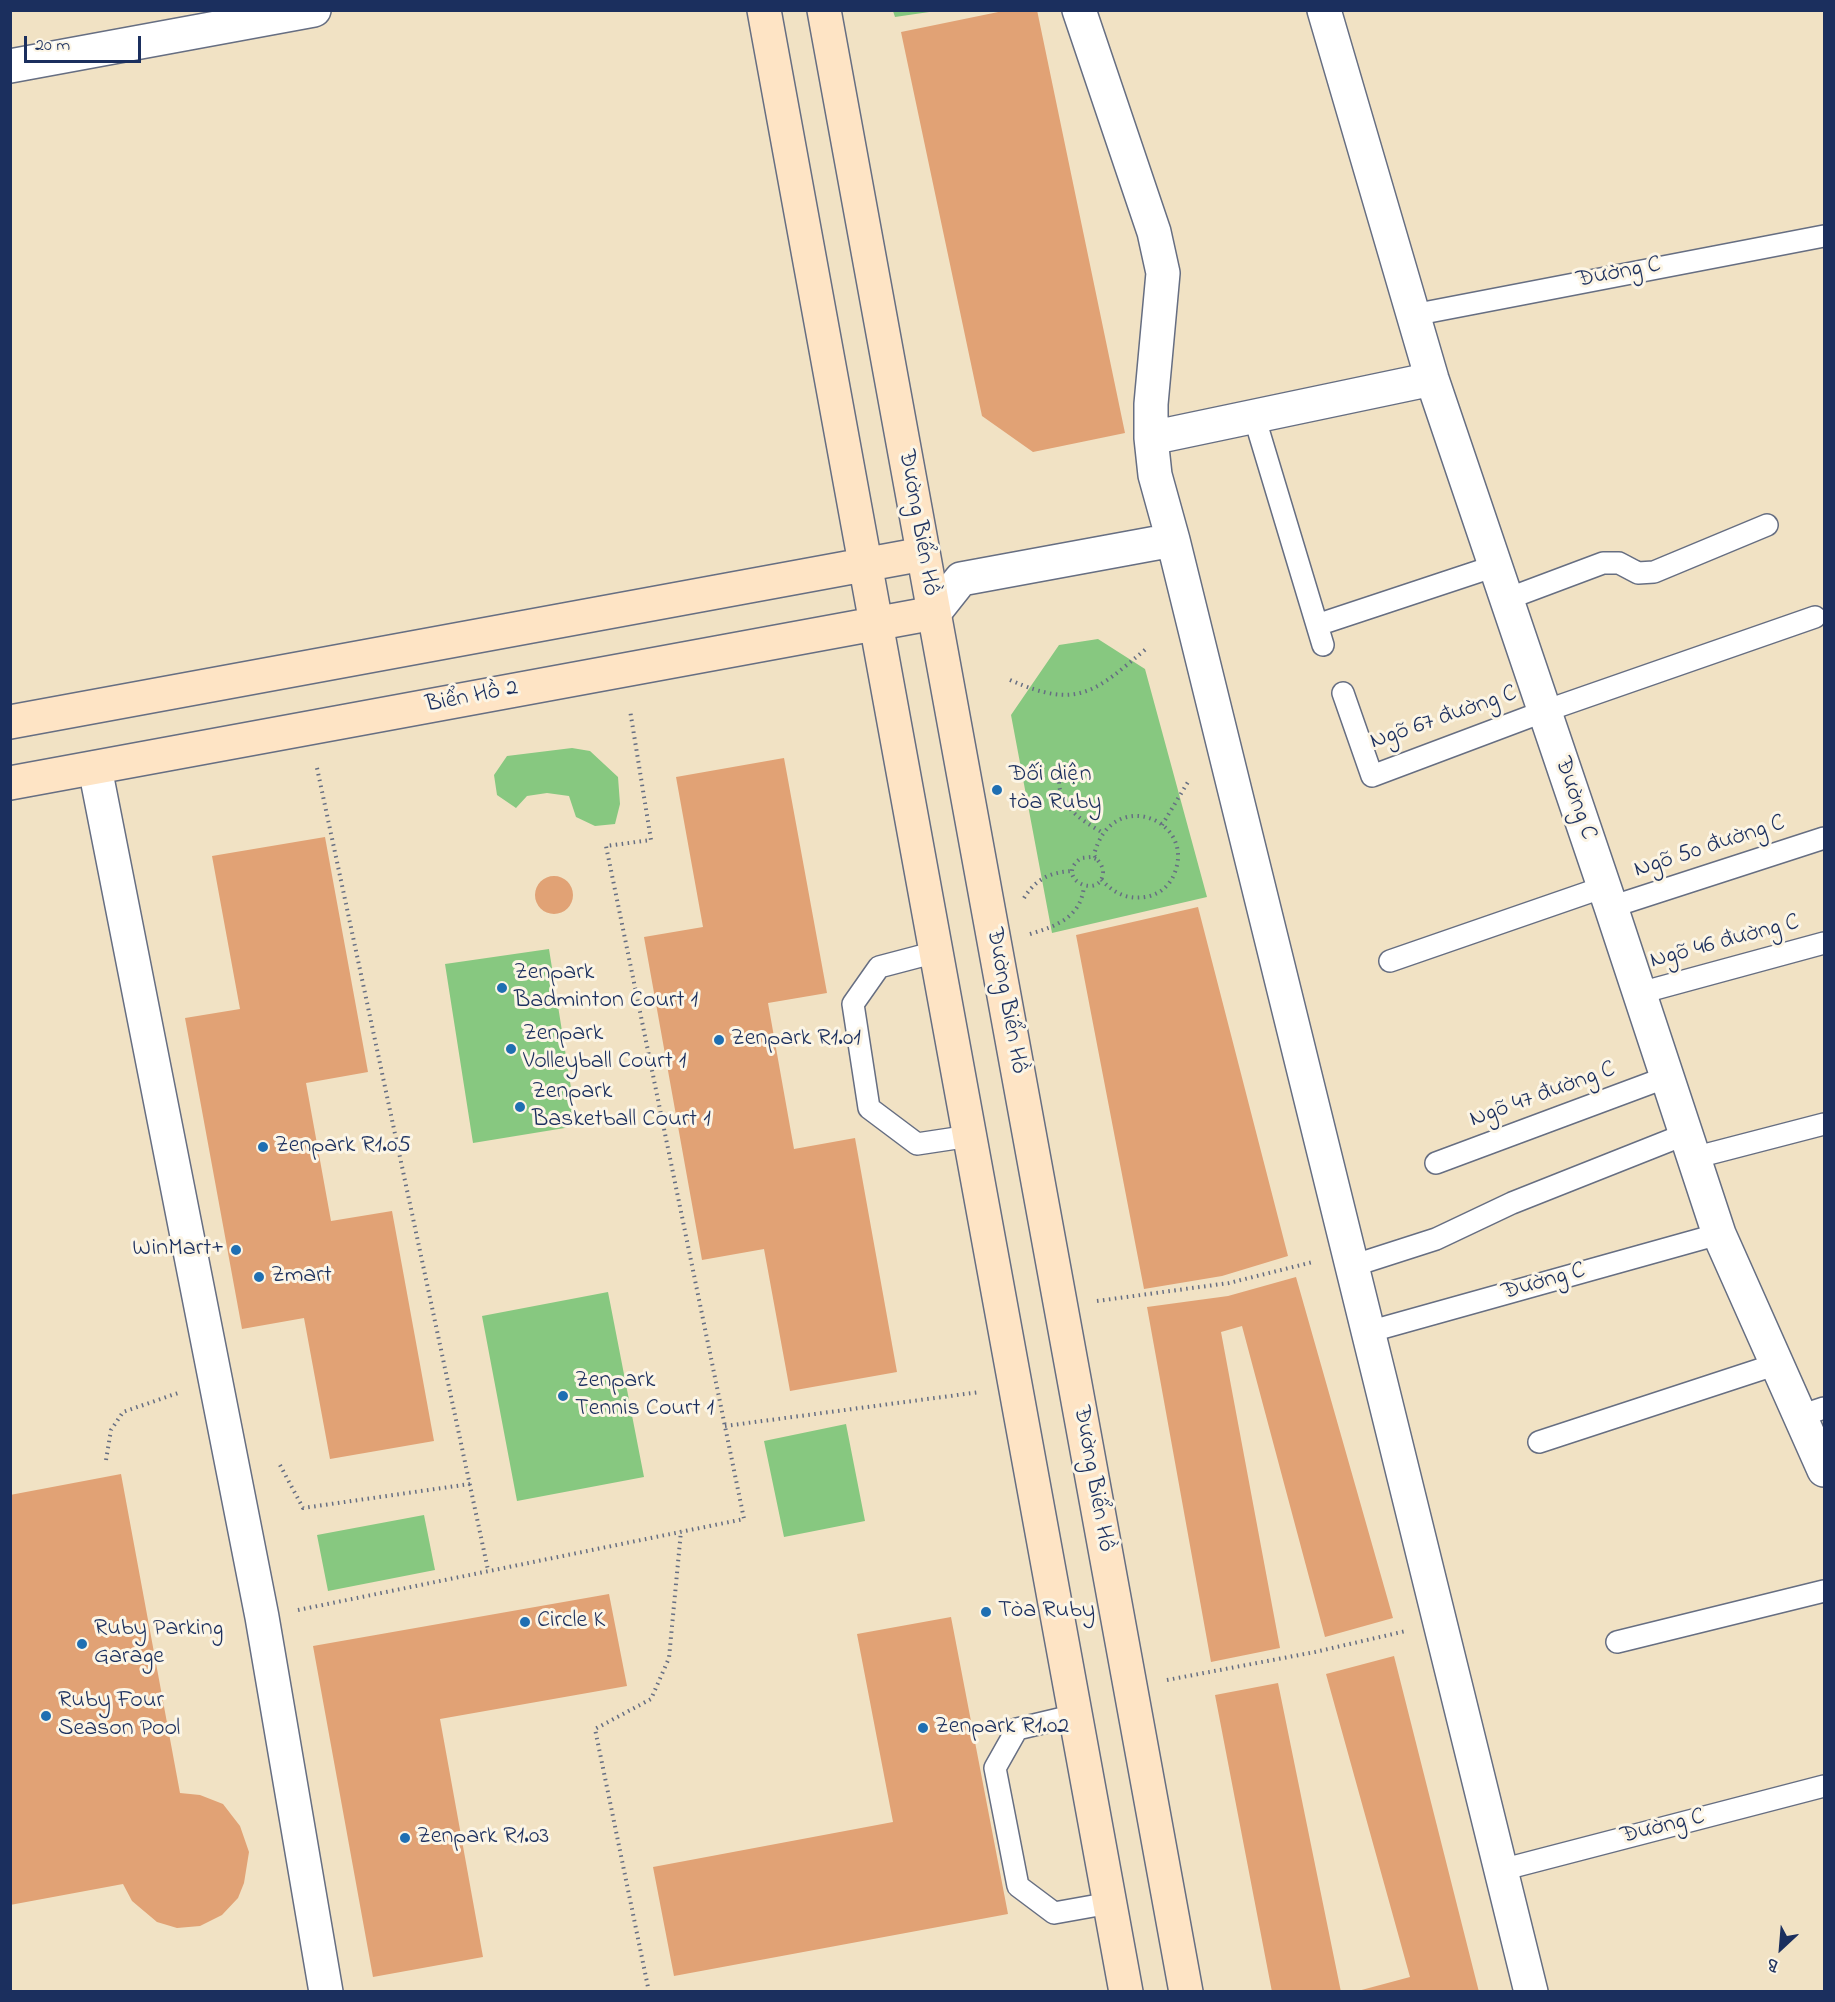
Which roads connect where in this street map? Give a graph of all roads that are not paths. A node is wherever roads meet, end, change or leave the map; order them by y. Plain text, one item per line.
1 (314, 10) edge
2 (764, 10) edge
3 (824, 10) edge
4 (1079, 10) edge
5 (1324, 10) edge
6 (10, 66) edge
7 (1824, 236) edge
8 (1413, 315) junction
9 (1432, 380) junction
10 (1254, 416) junction
11 (1151, 438) junction
12 (1767, 525) dead end
13 (1173, 540) junction
14 (923, 554) junction
15 (865, 565) junction
16 (1495, 566) junction
17 (961, 579) junction
18 (1507, 599) junction
19 (934, 613) junction
20 (1815, 617) dead end
21 (876, 624) junction
22 (1343, 693) dead end
23 (1545, 711) junction
24 (10, 722) edge
25 (95, 768) junction
26 (10, 783) edge
27 (1824, 838) edge
28 (1608, 897) junction
29 (1824, 943) edge
30 (936, 952) junction
31 (1390, 962) dead end
32 (1640, 993) junction
33 (1667, 1077) junction
34 (1824, 1124) edge
35 (970, 1136) junction
36 (1690, 1146) junction
37 (1436, 1163) dead end
38 (1719, 1234) junction
39 (1352, 1266) junction
40 (1368, 1332) junction
41 (1777, 1364) junction
42 (1812, 1412) edge
43 (1539, 1442) dead end
44 (1824, 1470) edge
45 (1824, 1591) edge
46 (1617, 1642) dead end
47 (1076, 1715) junction
48 (1824, 1786) edge
49 (1501, 1870) junction
50 (1110, 1903) junction
51 (326, 1992) edge
52 (1126, 1992) edge
53 (1186, 1992) edge
54 (1531, 1992) edge

1 - 6 street
2 - 15 street
3 - 14 street, Đường Biển Hồ
4 - 11 street
5 - 8 street, Đường C
7 - 8 lane, Đường C
8 - 9 street, Đường C
9 - 10 street
9 - 16 street, Đường C
10 - 11 street
10 - 16 lane
11 - 13 street
12 - 18 lane
13 - 17 street
13 - 39 street
14 - 15 street
14 - 17 street
14 - 19 street, Đường Biển Hồ
15 - 21 street
15 - 24 street
16 - 18 street, Đường C
17 - 19 street
18 - 23 street, Đường C
19 - 21 street, Biển Hồ 2
19 - 53 street, Đường Biển Hồ
20 - 23 lane
21 - 25 street, Biển Hồ 2
21 - 30 street
22 - 23 lane, Ngõ 67 đường C
23 - 28 street, Đường C
25 - 26 street, Biển Hồ 2
25 - 51 street
27 - 28 lane, Ngõ 50 đường C
28 - 31 lane
28 - 32 street, Đường C
29 - 32 lane, Ngõ 46 đường C
30 - 35 street
30 - 35 lane
32 - 33 street, Đường C
33 - 36 street, Đường C
33 - 37 lane, Ngõ 47 đường C
34 - 36 lane
35 - 47 street
36 - 38 street, Đường C
36 - 39 lane
38 - 40 lane, Đường C
38 - 41 street, Đường C
39 - 40 street
40 - 49 street
41 - 42 street, Đường C
41 - 43 lane
42 - 44 street, Đường C
45 - 46 lane
47 - 50 street
47 - 50 lane
48 - 49 lane, Đường C
49 - 54 street
50 - 52 street

